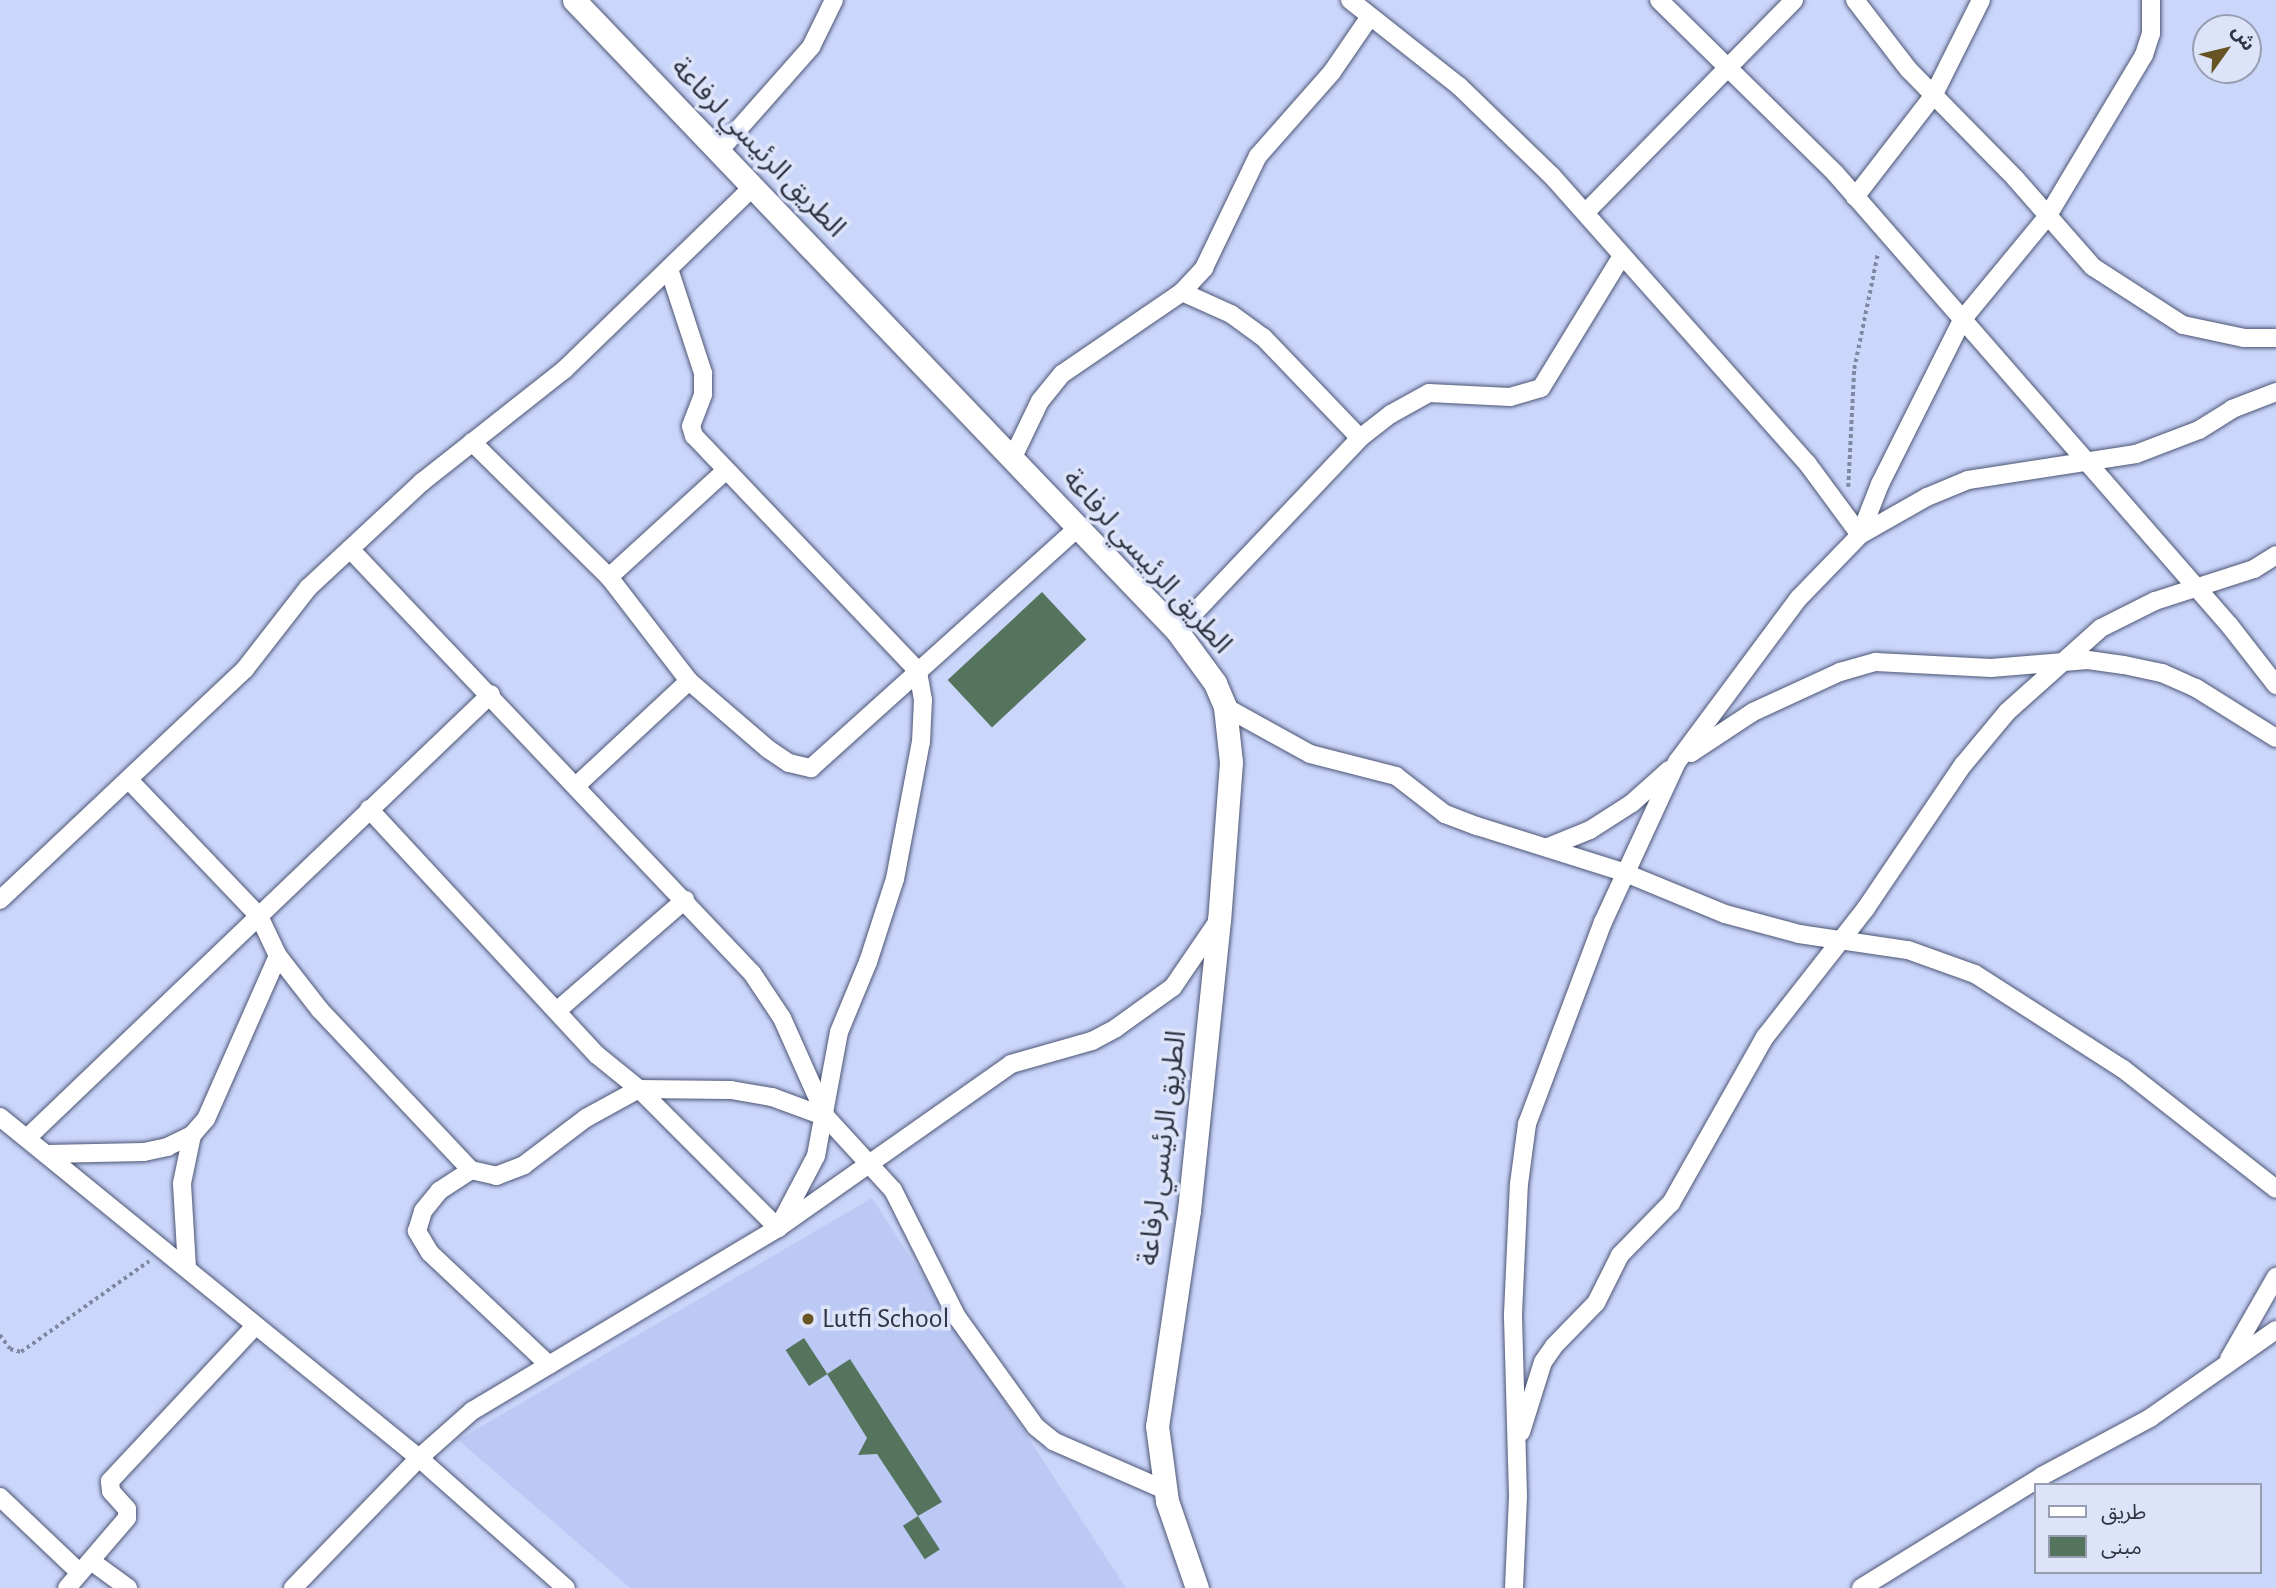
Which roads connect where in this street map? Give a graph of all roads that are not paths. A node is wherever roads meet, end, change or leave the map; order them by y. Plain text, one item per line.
1 (574, 0) edge
2 (834, 0) edge
3 (1350, 0) edge
4 (1659, 0) edge
5 (1794, 0) edge
6 (1855, 0) edge
7 (1981, 0) edge
8 (2151, 0) edge
9 (1369, 18) junction
10 (1729, 65) junction
11 (1933, 96) junction
12 (719, 150) junction
13 (754, 186) junction
14 (1855, 197) junction
15 (1586, 212) junction
16 (2047, 216) junction
17 (1622, 256) junction
18 (669, 269) junction
19 (1182, 292) junction
20 (1962, 320) junction
21 (2276, 338) edge
22 (2276, 392) edge
23 (1360, 438) junction
24 (472, 442) junction
25 (1013, 457) junction
26 (2089, 464) junction
27 (725, 471) junction
28 (1079, 527) junction
29 (1860, 535) junction
30 (350, 549) junction
31 (2276, 555) edge
32 (610, 578) junction
33 (2199, 590) junction
34 (1177, 631) junction
35 (2057, 664) junction
36 (918, 671) junction
37 (689, 681) junction
38 (2276, 685) edge
39 (491, 694) junction
40 (1225, 707) junction
41 (2276, 738) edge
42 (1677, 762) junction
43 (129, 780) junction
44 (577, 785) junction
45 (369, 809) junction
46 (1548, 847) junction
47 (1623, 872) junction
48 (0, 900) edge
49 (685, 900) junction
50 (259, 916) junction
51 (1219, 920) junction
52 (1841, 940) junction
53 (278, 956) junction
54 (559, 1009) junction
55 (639, 1089) junction
56 (0, 1117) edge
57 (826, 1117) junction
58 (192, 1135) junction
59 (27, 1138) junction
60 (46, 1154) junction
61 (866, 1163) junction
62 (471, 1171) junction
63 (2276, 1189) edge
64 (778, 1228) junction
65 (187, 1268) junction
66 (2276, 1277) edge
67 (254, 1326) junction
68 (2276, 1330) edge
69 (550, 1365) junction
70 (2225, 1367) junction
71 (1517, 1444) junction
72 (419, 1458) junction
73 (1165, 1490) junction
74 (0, 1497) edge
75 (85, 1567) junction
76 (67, 1588) edge
77 (128, 1588) edge
78 (293, 1588) edge
79 (566, 1588) edge
80 (1197, 1588) edge
81 (1514, 1588) edge
82 (1861, 1588) edge

1 - 12 street, الطريق الرئيسي لرفاعة
2 - 12 street
3 - 9 street
4 - 10 street
5 - 10 street
6 - 11 street
7 - 11 street
8 - 16 street
9 - 15 street
9 - 19 street
10 - 14 street
10 - 15 street
11 - 14 street
11 - 16 street
12 - 13 street, الطريق الرئيسي لرفاعة
13 - 18 street
13 - 25 street, الطريق الرئيسي لرفاعة
14 - 20 street
15 - 17 street
16 - 20 street
16 - 21 street
17 - 23 street
17 - 29 street
18 - 24 street
18 - 27 street
19 - 23 street
19 - 25 street
20 - 26 street
20 - 29 street
22 - 26 street
23 - 34 street
24 - 30 street
24 - 32 street
25 - 28 street, الطريق الرئيسي لرفاعة
26 - 29 street
26 - 33 street
27 - 32 street
27 - 36 street
28 - 34 street, الطريق الرئيسي لرفاعة
28 - 36 street
29 - 42 street
30 - 39 street
30 - 43 street
31 - 33 street
32 - 37 street
33 - 35 street
33 - 38 street
34 - 40 street, الطريق الرئيسي لرفاعة
35 - 41 street
35 - 42 street
35 - 52 street
36 - 37 street
36 - 57 street
37 - 44 street
39 - 44 street
39 - 45 street
40 - 46 street
40 - 51 street, الطريق الرئيسي لرفاعة
42 - 46 street
42 - 47 street
43 - 48 street
43 - 50 street
44 - 49 street
45 - 50 street
45 - 54 street
46 - 47 street
47 - 52 street
47 - 71 street
49 - 54 street
49 - 57 street
50 - 53 street
50 - 59 street
51 - 61 street
51 - 73 street, الطريق الرئيسي لرفاعة
52 - 63 street
52 - 71 street
53 - 58 street
53 - 62 street
54 - 55 street
55 - 57 street
55 - 62 street
55 - 64 street
56 - 59 street
57 - 61 street
57 - 64 street
58 - 60 street
58 - 65 street
59 - 60 street
60 - 65 street
61 - 64 street
61 - 73 street
62 - 69 street
64 - 69 street
65 - 67 street
66 - 70 street
67 - 72 street
67 - 75 street
68 - 70 street
69 - 72 street
70 - 82 street
71 - 81 street
72 - 78 street
72 - 79 street
73 - 80 street, الطريق الرئيسي لرفاعة
74 - 75 street
75 - 76 street
75 - 77 street

